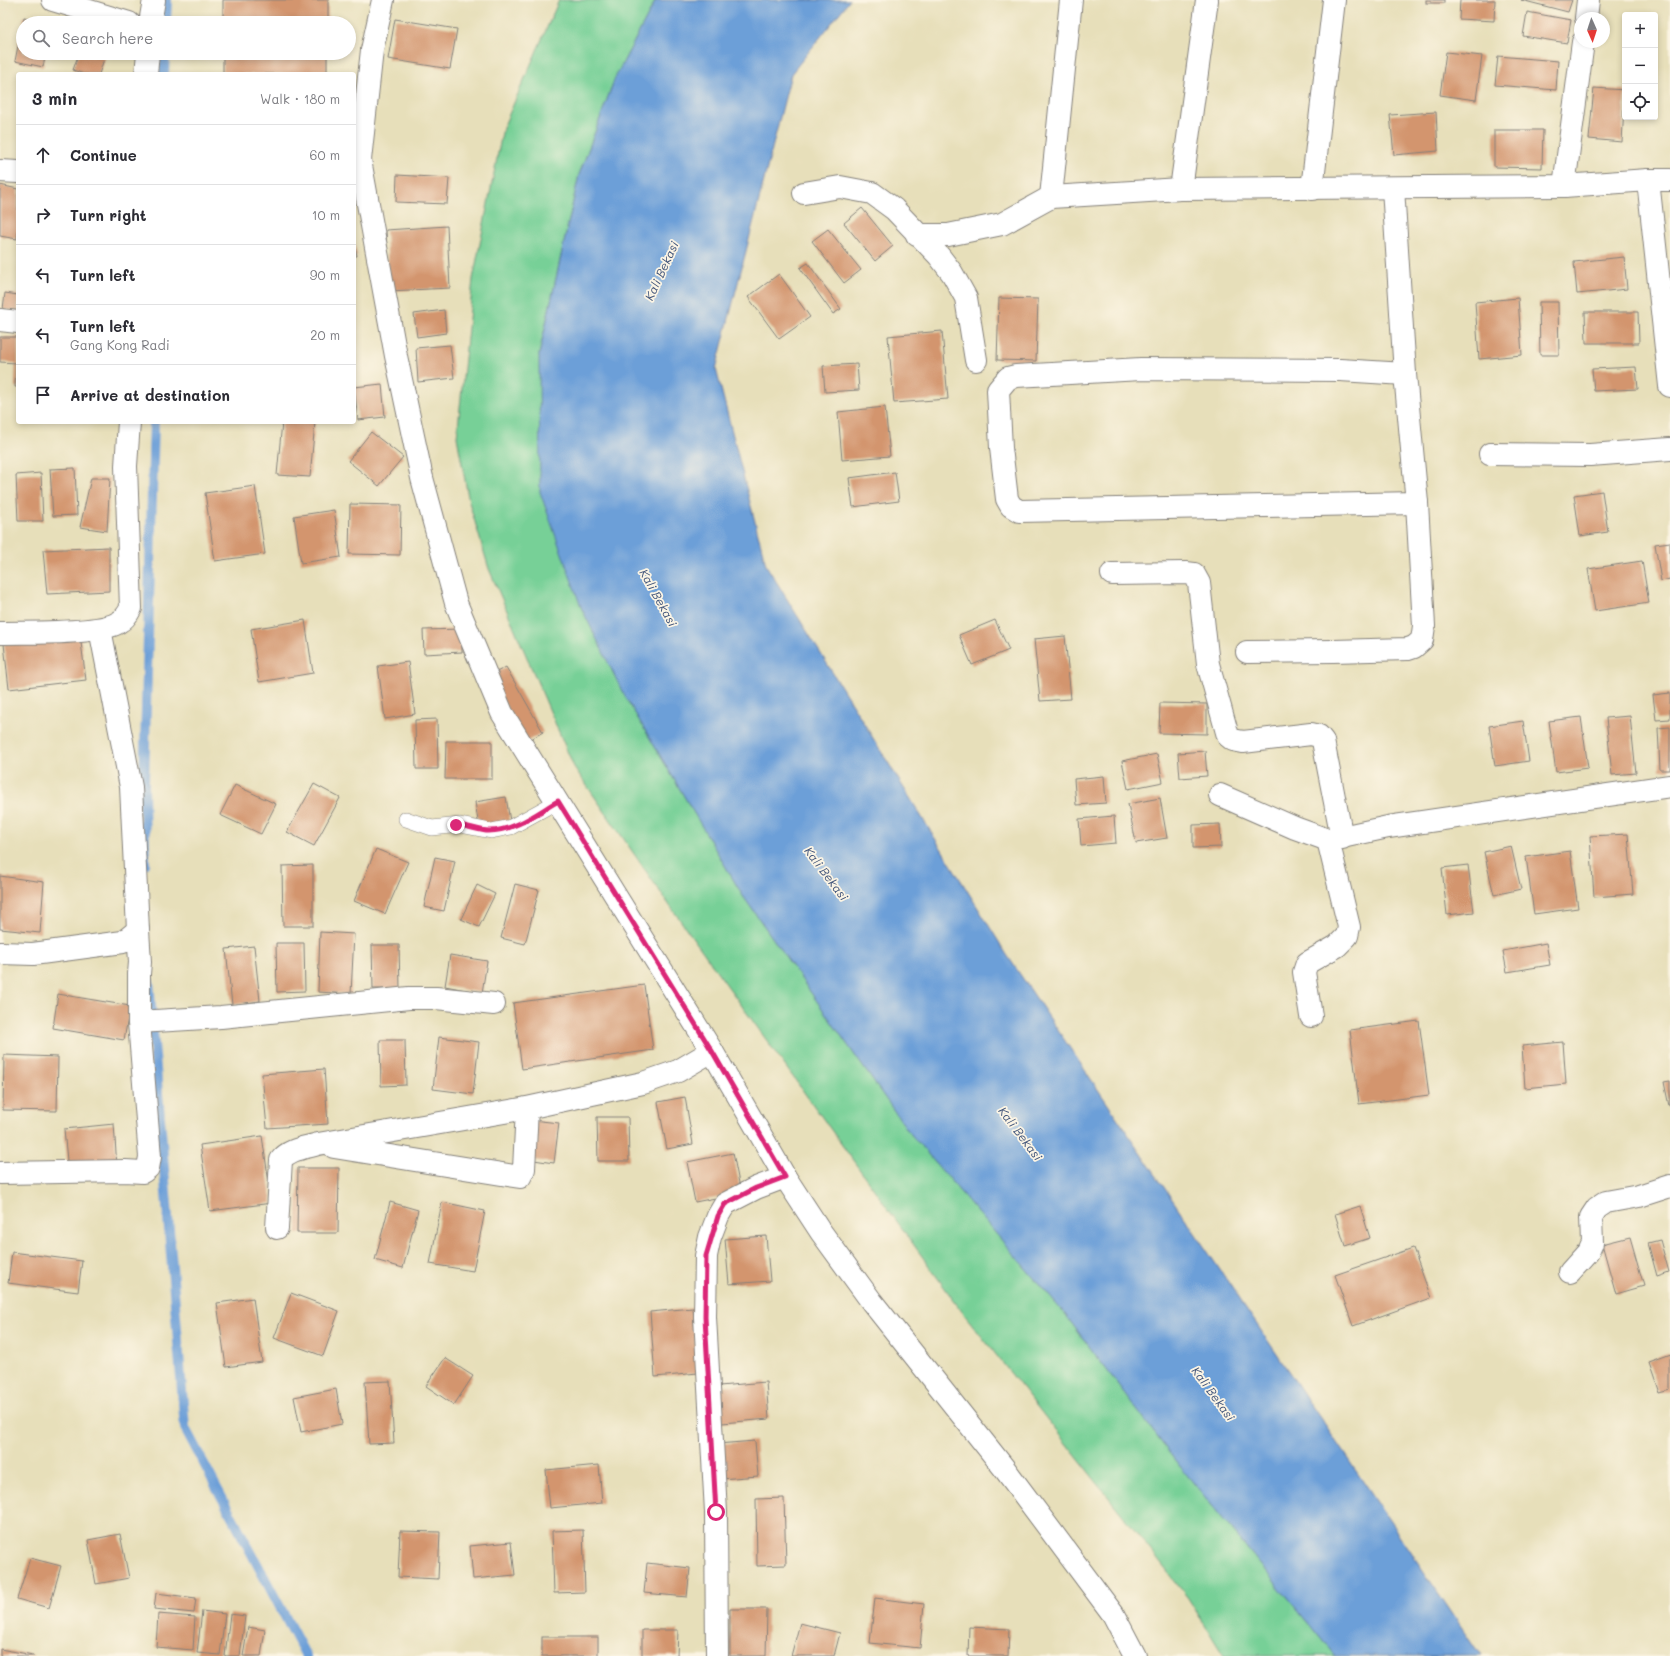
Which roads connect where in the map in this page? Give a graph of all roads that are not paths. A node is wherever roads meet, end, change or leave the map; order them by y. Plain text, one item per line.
1 (53, 0) edge
2 (154, 0) edge
3 (383, 0) edge
4 (1071, 0) edge
5 (1207, 0) edge
6 (1334, 0) edge
7 (1588, 0) edge
8 (1587, 12) edge
9 (106, 16) edge
10 (151, 16) edge
11 (1582, 48) edge
12 (147, 60) edge
13 (146, 72) edge
14 (357, 161) edge
15 (0, 171) edge
16 (16, 172) edge
17 (1648, 180) junction
18 (1670, 180) edge
19 (1564, 186) junction
20 (1393, 188) junction
21 (1181, 189) junction
22 (1312, 189) junction
23 (804, 193) dead end
24 (1051, 197) junction
25 (917, 235) junction
26 (0, 320) edge
27 (16, 322) edge
28 (976, 360) dead end
29 (1405, 374) junction
30 (1670, 386) edge
31 (129, 424) edge
32 (1670, 449) edge
33 (1490, 454) dead end
34 (1417, 502) junction
35 (1112, 574) dead end
36 (100, 629) junction
37 (0, 633) edge
38 (1247, 652) dead end
39 (1670, 786) edge
40 (1220, 795) dead end
41 (558, 801) junction
42 (406, 819) dead end
43 (1335, 839) junction
44 (131, 936) junction
45 (0, 954) edge
46 (494, 1004) dead end
47 (1311, 1016) dead end
48 (139, 1022) junction
49 (712, 1051) junction
50 (527, 1108) junction
51 (318, 1144) junction
52 (0, 1173) edge
53 (785, 1177) junction
54 (1670, 1186) edge
55 (277, 1228) dead end
56 (1570, 1272) dead end
57 (717, 1656) edge
58 (1135, 1656) edge

1 - 9 street
2 - 10 street
3 - 14 street
4 - 24 street
5 - 21 street
6 - 22 street
7 - 8 street
11 - 19 street
12 - 13 street
14 - 41 street
15 - 16 street
17 - 18 street
17 - 19 street
17 - 30 street
19 - 20 street
20 - 22 street
20 - 29 street
21 - 22 street
21 - 24 street
23 - 25 street
24 - 25 street
25 - 28 street
26 - 27 street
29 - 34 street
29 - 34 street
31 - 36 street
32 - 33 street
34 - 38 street
35 - 43 street
36 - 37 street
36 - 44 street
39 - 43 street
40 - 43 street
41 - 42 lane
41 - 49 street
43 - 47 street
44 - 45 street
44 - 48 street
46 - 48 street
48 - 52 street
49 - 50 street
49 - 53 street
50 - 51 street
50 - 51 street
51 - 55 street
53 - 57 street
53 - 58 street
54 - 56 street

